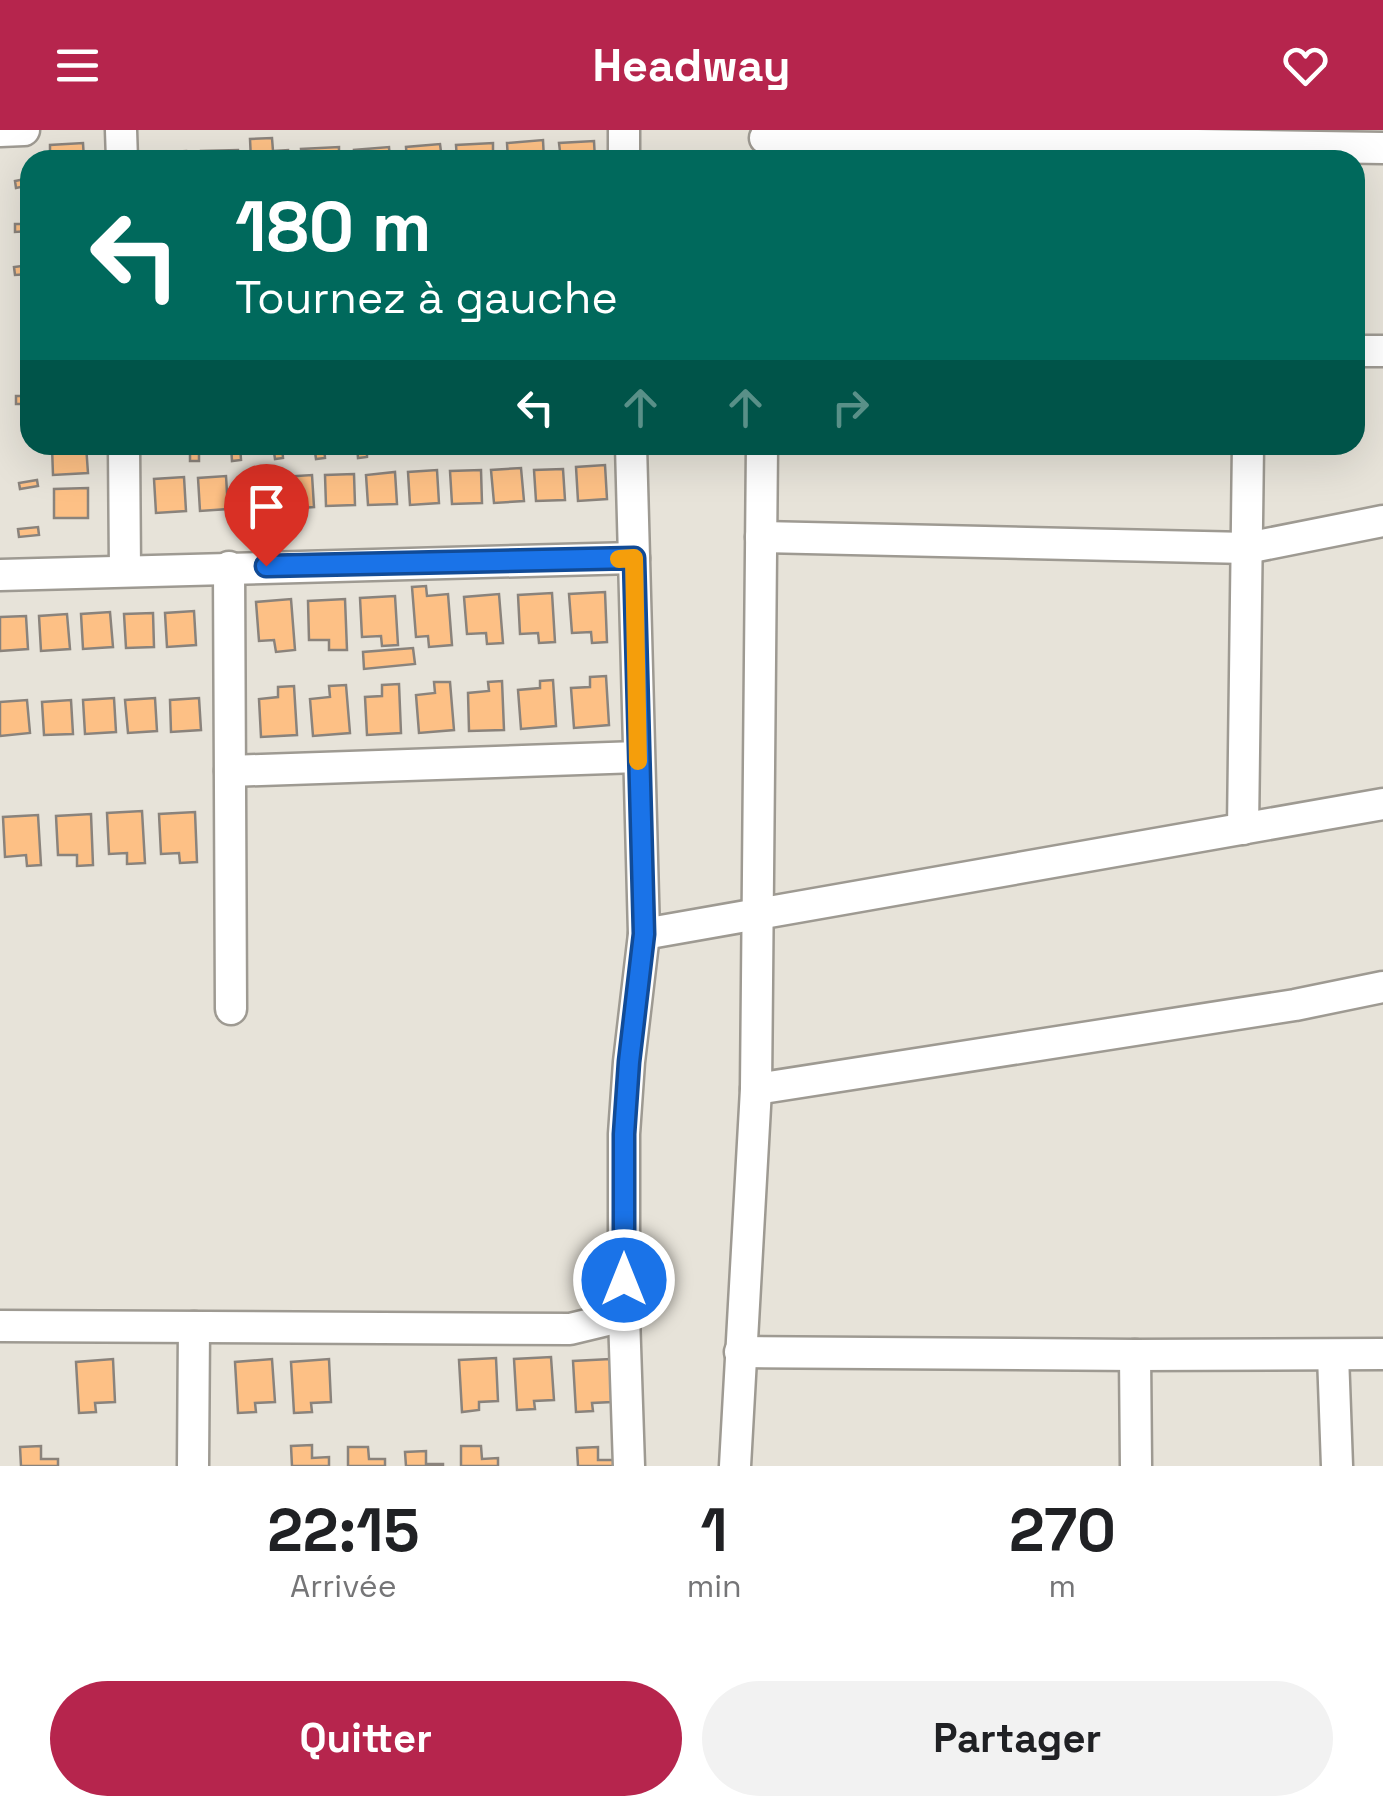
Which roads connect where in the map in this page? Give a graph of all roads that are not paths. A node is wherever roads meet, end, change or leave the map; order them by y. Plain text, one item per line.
1 (24, 130) edge
2 (0, 131) edge
3 (765, 143) edge
4 (1252, 145) edge
5 (1383, 148) edge
6 (124, 455) edge
7 (631, 455) edge
8 (762, 455) edge
9 (1248, 455) edge
10 (1383, 521) edge
11 (761, 536) junction
12 (1247, 548) junction
13 (634, 558) junction
14 (229, 567) junction
15 (125, 570) junction
16 (0, 574) edge
17 (638, 757) junction
18 (230, 771) junction
19 (1383, 804) edge
20 (1243, 829) junction
21 (758, 915) junction
22 (644, 934) junction
23 (1383, 987) edge
24 (231, 1010) dead end
25 (756, 1089) junction
26 (624, 1316) junction
27 (0, 1326) edge
28 (194, 1327) junction
29 (740, 1352) junction
30 (1383, 1354) edge
31 (1134, 1356) junction
32 (1333, 1356) junction
33 (193, 1466) edge
34 (629, 1466) edge
35 (735, 1466) edge
36 (1136, 1466) edge
37 (1337, 1466) edge

1 - 2 street
3 - 4 street
4 - 5 street
6 - 15 street
7 - 13 street
8 - 11 street
9 - 12 street
10 - 12 street
11 - 12 street
11 - 21 street
12 - 20 street
13 - 14 street
13 - 17 street
14 - 15 street
14 - 18 street
15 - 16 street
17 - 18 street
17 - 22 street
18 - 24 street
19 - 20 street
20 - 21 street
21 - 22 street
21 - 25 street
22 - 26 street
23 - 25 street
25 - 29 street
26 - 28 street
26 - 34 street
27 - 28 street
28 - 33 street
29 - 31 street
29 - 35 street
30 - 32 street
31 - 32 street
31 - 36 street
32 - 37 street

